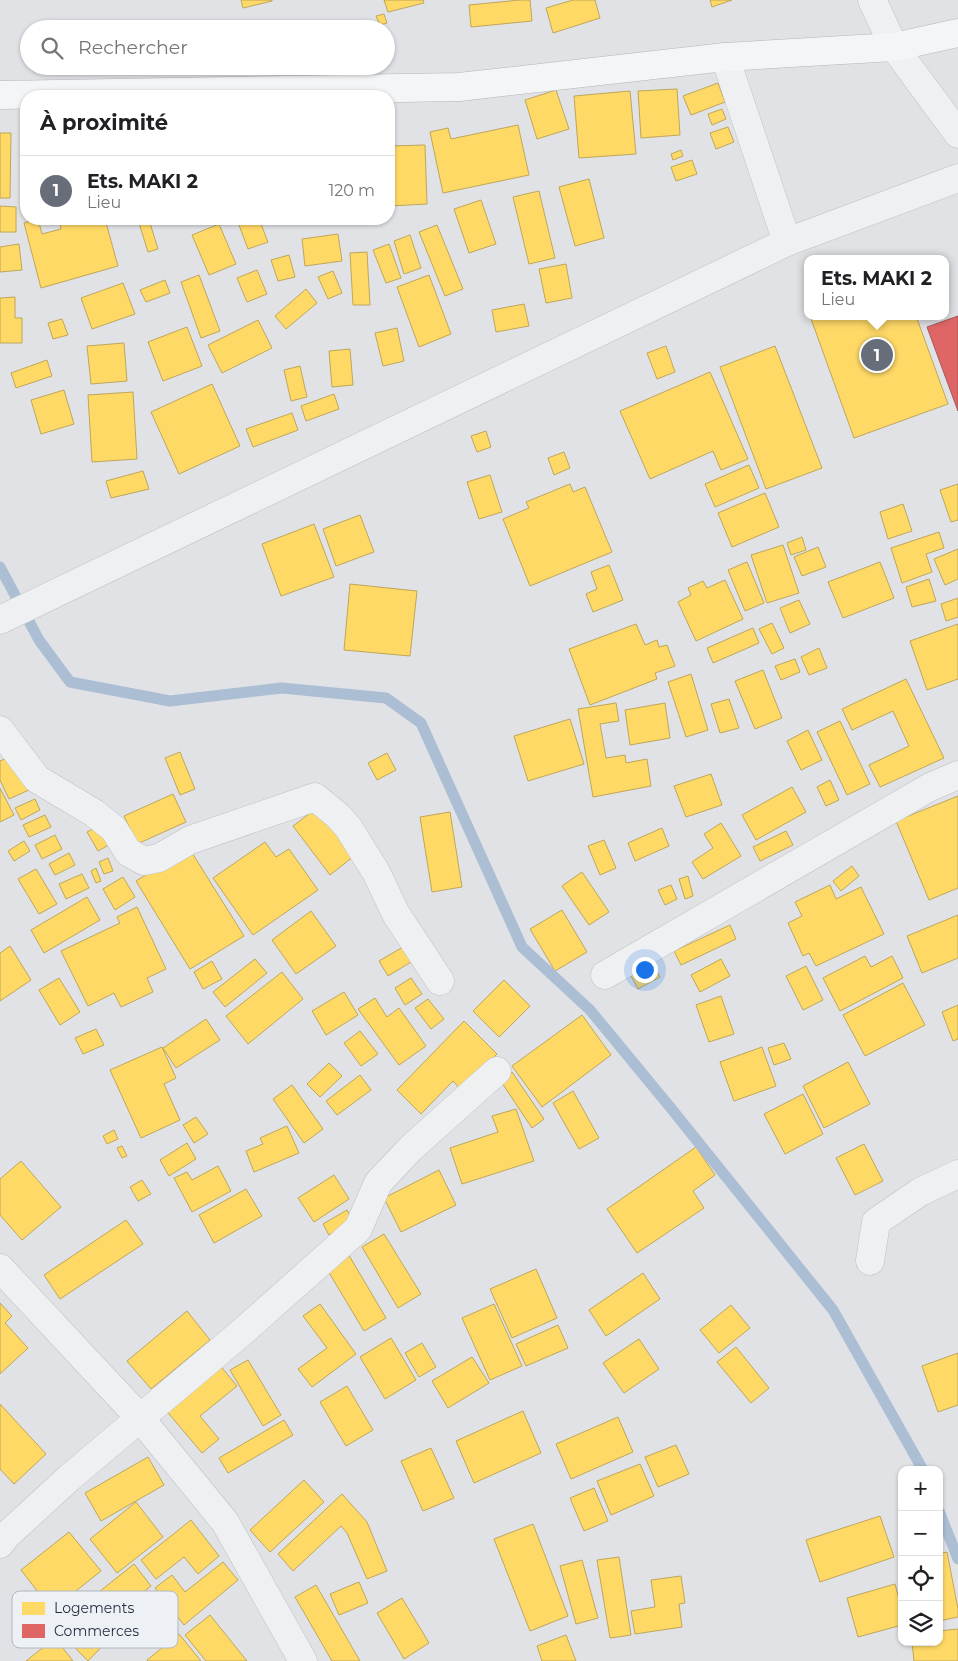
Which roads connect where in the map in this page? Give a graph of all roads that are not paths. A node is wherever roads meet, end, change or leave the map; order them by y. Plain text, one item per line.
1 (872, 0) edge
2 (958, 33) edge
3 (894, 47) junction
4 (725, 57) junction
5 (262, 90) edge
6 (0, 94) edge
7 (20, 94) edge
8 (958, 134) edge
9 (958, 178) edge
10 (787, 242) junction
11 (0, 620) edge
12 (0, 730) edge
13 (958, 775) edge
14 (605, 975) dead end
15 (440, 981) dead end
16 (496, 1071) dead end
17 (958, 1174) edge
18 (870, 1261) dead end
19 (0, 1268) edge
20 (140, 1418) junction
21 (0, 1544) edge
22 (303, 1661) edge

1 - 3 street
2 - 3 highway
3 - 4 highway
3 - 8 street
4 - 5 highway
4 - 10 street
6 - 7 highway
9 - 10 street
10 - 11 street
12 - 15 street
13 - 14 street
16 - 20 street
17 - 18 street
19 - 20 street
20 - 21 street
20 - 22 street

